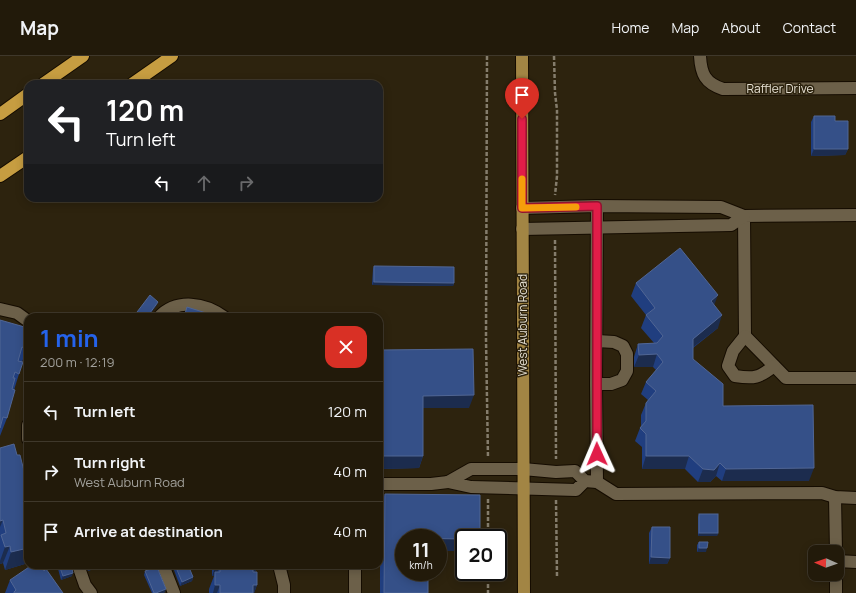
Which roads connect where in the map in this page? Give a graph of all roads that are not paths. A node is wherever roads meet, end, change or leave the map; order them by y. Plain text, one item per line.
1 (83, 56) edge
2 (172, 56) edge
3 (522, 56) edge
4 (700, 56) edge
5 (49, 80) edge
6 (138, 80) edge
7 (856, 88) edge
8 (24, 97) edge
9 (0, 114) edge
10 (24, 160) edge
11 (0, 176) edge
12 (597, 206) junction
13 (522, 208) junction
14 (856, 215) edge
15 (744, 216) junction
16 (597, 228) junction
17 (522, 229) junction
18 (0, 309) edge
19 (163, 313) edge
20 (218, 313) edge
21 (24, 318) edge
22 (745, 336) junction
23 (597, 342) junction
24 (774, 366) junction
25 (856, 378) edge
26 (596, 384) junction
27 (523, 469) junction
28 (448, 482) junction
29 (591, 482) junction
30 (383, 484) edge
31 (523, 489) junction
32 (835, 497) junction
33 (856, 498) edge
34 (836, 545) edge
35 (844, 561) edge
36 (856, 562) edge
37 (79, 569) edge
38 (165, 569) edge
39 (280, 569) edge
40 (355, 569) edge
41 (836, 581) edge
42 (91, 593) edge
43 (174, 593) edge
44 (284, 593) edge
45 (355, 593) edge
46 (524, 593) edge
47 (836, 593) edge

1 - 5 highway
2 - 6 highway
3 - 13 main road, West Auburn Road
4 - 7 street, Raffler Drive
8 - 9 highway
10 - 11 highway
12 - 13 street
12 - 15 street
12 - 16 street
13 - 17 main road, West Auburn Road
14 - 15 street
15 - 16 street
15 - 22 street
16 - 17 street
16 - 23 street
17 - 27 main road, West Auburn Road
18 - 21 street
19 - 20 street
22 - 24 street
22 - 24 street
23 - 26 street
23 - 26 street
24 - 25 street
26 - 29 street
27 - 28 street
27 - 29 street
27 - 31 main road, West Auburn Road
28 - 30 street
28 - 31 street
29 - 31 street
29 - 32 street
31 - 46 main road, West Auburn Road
32 - 33 street
32 - 34 street
35 - 36 street
37 - 42 street
38 - 43 street
39 - 44 street
40 - 45 street
41 - 47 street

